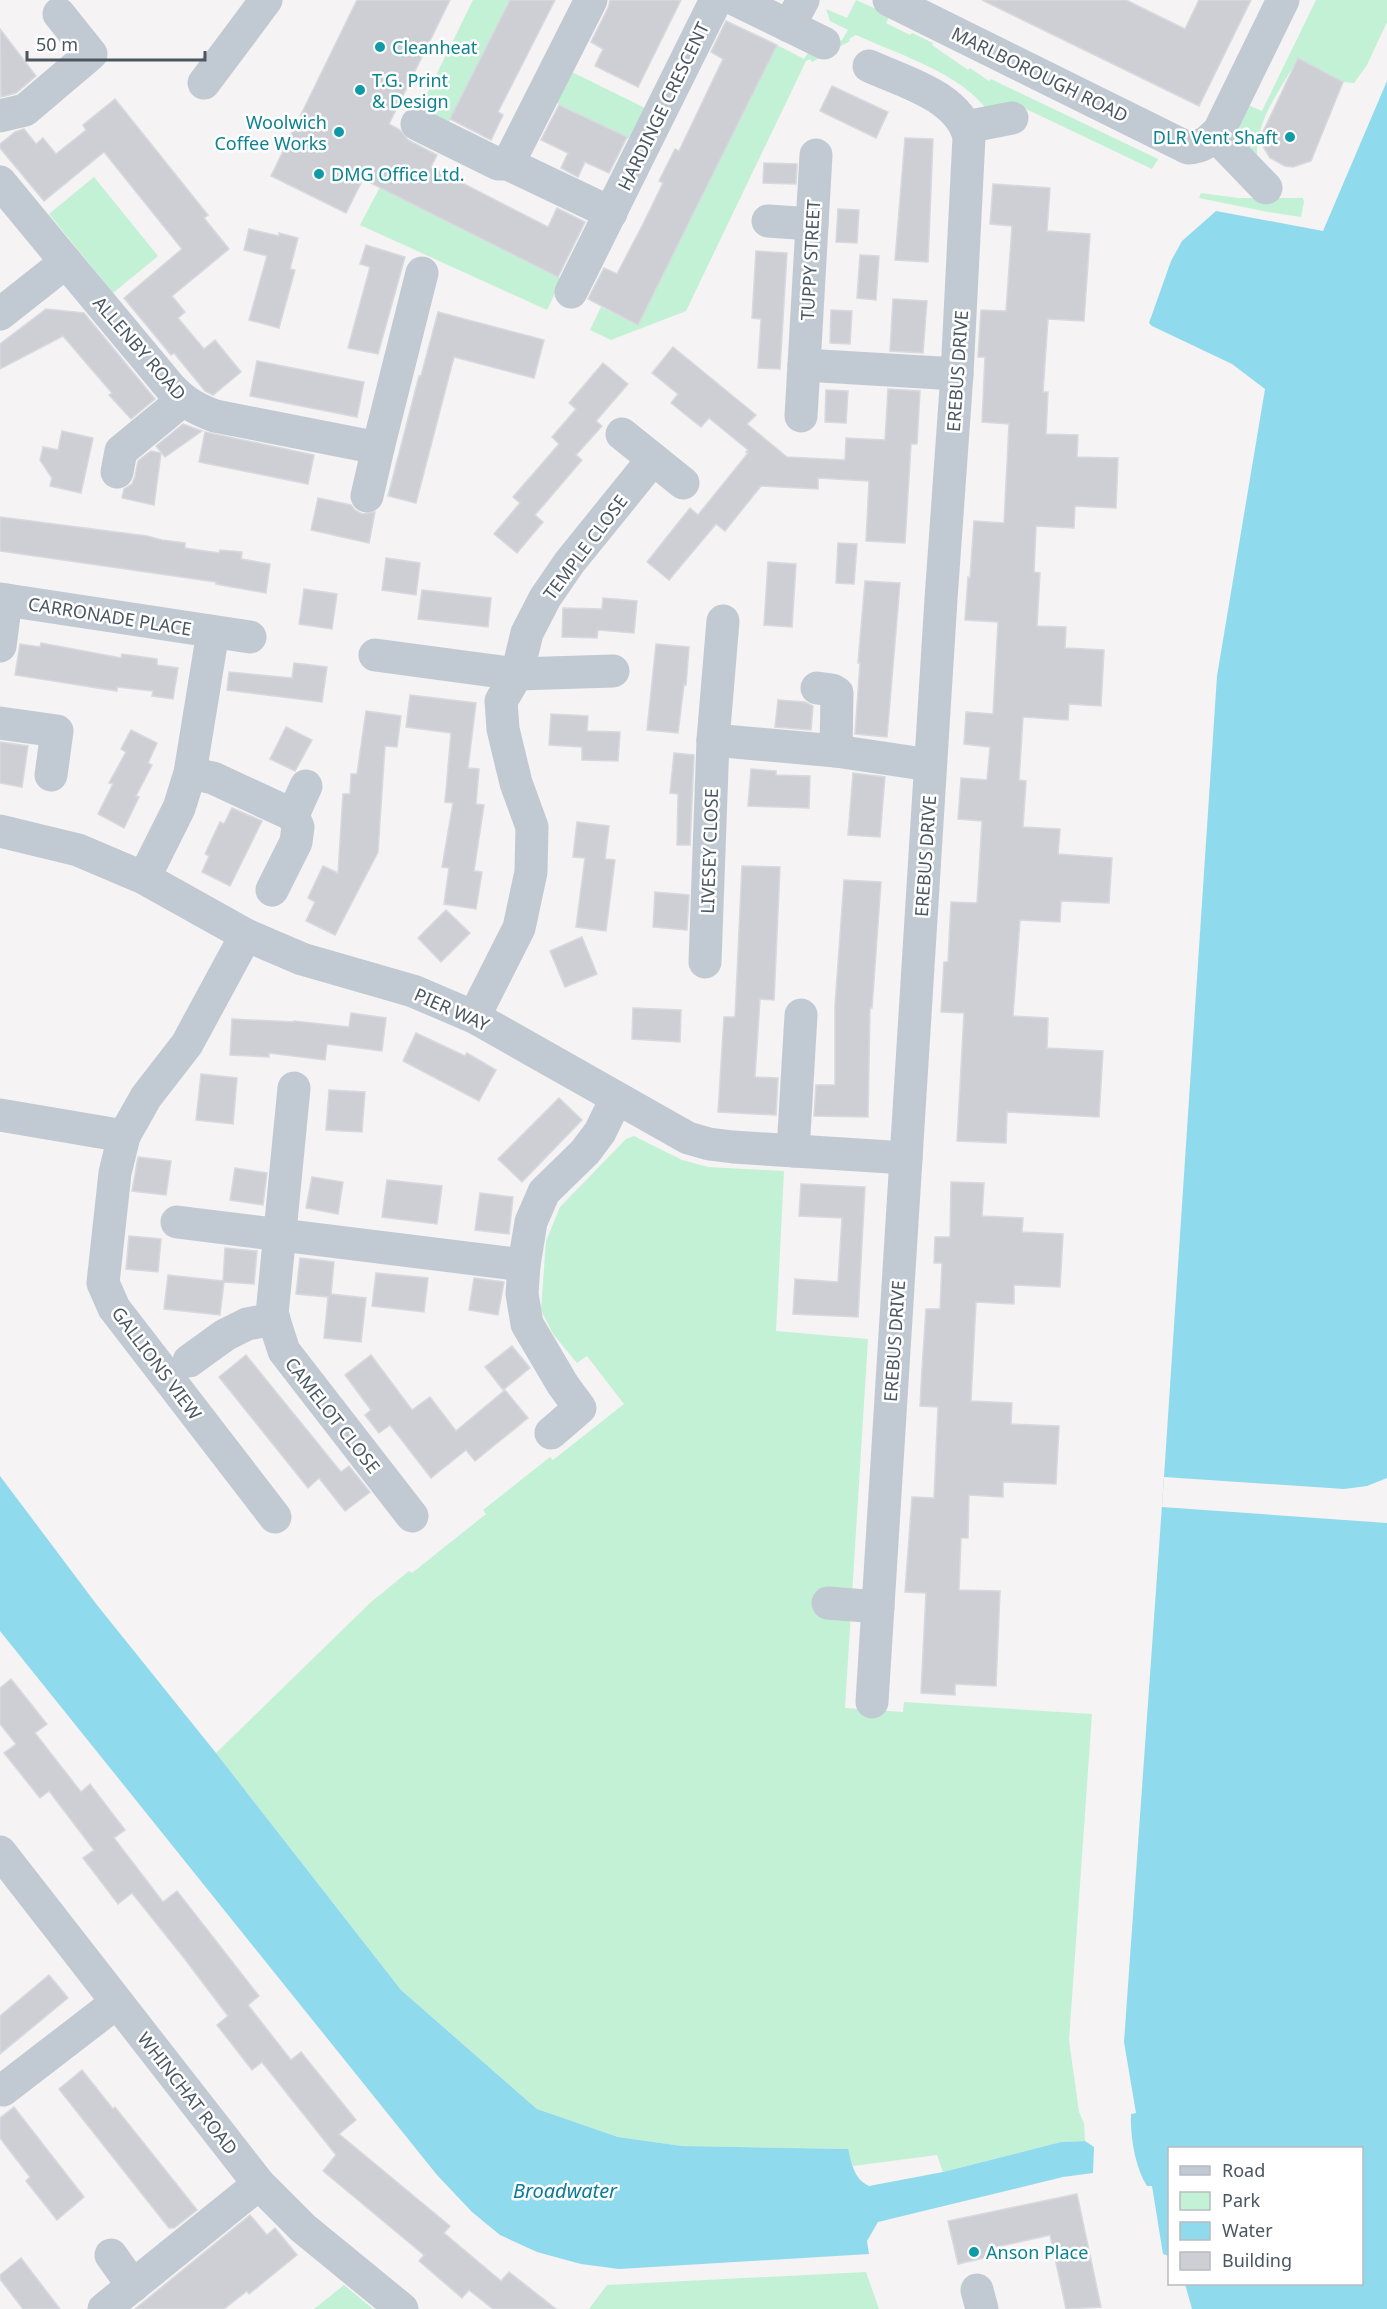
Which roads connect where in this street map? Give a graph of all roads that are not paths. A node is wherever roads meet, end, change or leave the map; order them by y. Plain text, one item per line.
1 (266, 0) edge
2 (591, 0) edge
3 (716, 0) edge
4 (735, 0) edge
5 (889, 0) edge
6 (1283, 0) edge
7 (796, 13) edge
8 (59, 14) dead end
9 (824, 43) dead end
10 (869, 66) dead end
11 (204, 83) dead end
12 (0, 116) edge
13 (1012, 118) dead end
14 (417, 124) dead end
15 (966, 127) junction
16 (1215, 135) junction
17 (816, 155) dead end
18 (508, 164) junction
19 (0, 182) edge
20 (1266, 188) dead end
21 (611, 213) junction
22 (768, 220) dead end
23 (812, 224) junction
24 (66, 262) junction
25 (422, 273) dead end
26 (572, 292) dead end
27 (0, 314) edge
28 (804, 365) junction
29 (957, 374) junction
30 (183, 400) junction
31 (801, 416) dead end
32 (622, 434) dead end
33 (378, 448) junction
34 (653, 459) junction
35 (117, 472) dead end
36 (683, 483) dead end
37 (367, 496) dead end
38 (3, 600) edge
39 (723, 621) dead end
40 (213, 632) junction
41 (250, 637) dead end
42 (0, 646) edge
43 (375, 655) dead end
44 (613, 671) dead end
45 (517, 674) junction
46 (817, 688) dead end
47 (0, 723) edge
48 (713, 740) junction
49 (836, 752) junction
50 (930, 765) junction
51 (189, 773) junction
52 (51, 775) dead end
53 (306, 786) dead end
54 (292, 815) junction
55 (0, 831) edge
56 (144, 878) junction
57 (272, 890) dead end
58 (246, 936) junction
59 (705, 962) dead end
60 (801, 1014) dead end
61 (474, 1017) junction
62 (294, 1088) dead end
63 (616, 1099) junction
64 (0, 1115) edge
65 (124, 1136) junction
66 (793, 1151) junction
67 (906, 1158) junction
68 (177, 1222) dead end
69 (278, 1234) junction
70 (524, 1265) junction
71 (274, 1319) junction
72 (189, 1361) dead end
73 (551, 1433) dead end
74 (275, 1516) dead end
75 (412, 1516) dead end
76 (828, 1603) dead end
77 (878, 1607) junction
78 (872, 1702) dead end
79 (0, 1852) edge
80 (116, 2002) junction
81 (3, 2090) dead end
82 (259, 2184) junction
83 (111, 2255) dead end
84 (133, 2286) junction
85 (104, 2309) edge
86 (402, 2309) edge

1 - 11 street
2 - 18 street
3 - 21 street, HARDINGE CRESCENT
4 - 7 street
5 - 16 street, MARLBOROUGH ROAD
6 - 16 street
7 - 9 street
8 - 12 street
10 - 15 street
13 - 15 street
14 - 18 street, HARDINGE CRESCENT
15 - 29 street, EREBUS DRIVE
16 - 20 street
17 - 23 street, TUPPY STREET
18 - 21 street, HARDINGE CRESCENT
19 - 24 street, ALLENBY ROAD
21 - 26 street, HARDINGE CRESCENT
22 - 23 street
23 - 28 street, TUPPY STREET
24 - 27 street
24 - 30 street, ALLENBY ROAD
25 - 33 street
28 - 29 street
28 - 31 street, TUPPY STREET
29 - 50 street, EREBUS DRIVE
30 - 33 street, ALLENBY ROAD
30 - 35 street
32 - 34 street
33 - 37 street
34 - 36 street
34 - 45 street, TEMPLE CLOSE
38 - 40 street, CARRONADE PLACE
38 - 42 street, CARRONADE PLACE
39 - 48 street, LIVESEY CLOSE
40 - 41 street, CARRONADE PLACE
40 - 51 street, CARRONADE PLACE
43 - 45 street
44 - 45 street
45 - 61 street, TEMPLE CLOSE
46 - 49 street
47 - 52 street
48 - 49 street
48 - 59 street, LIVESEY CLOSE
49 - 50 street
50 - 67 street, EREBUS DRIVE
51 - 54 street
51 - 56 street, CARRONADE PLACE
53 - 54 street
54 - 57 street
55 - 56 street, PIER WAY
56 - 58 street, PIER WAY
58 - 61 street, PIER WAY
58 - 65 street, GALLIONS VIEW
60 - 66 street
61 - 63 street, PIER WAY
62 - 69 street, CAMELOT CLOSE
63 - 66 street, PIER WAY
63 - 70 street
64 - 65 street
65 - 74 street, GALLIONS VIEW
66 - 67 street, PIER WAY
67 - 77 street, EREBUS DRIVE
68 - 69 street
69 - 70 street
69 - 71 street, CAMELOT CLOSE
70 - 73 street
71 - 72 street
71 - 75 street, CAMELOT CLOSE
76 - 77 street
77 - 78 street, EREBUS DRIVE
79 - 80 street, WHINCHAT ROAD
80 - 81 street
80 - 82 street, WHINCHAT ROAD
82 - 84 street
82 - 86 street, WHINCHAT ROAD
83 - 84 street
84 - 85 street

